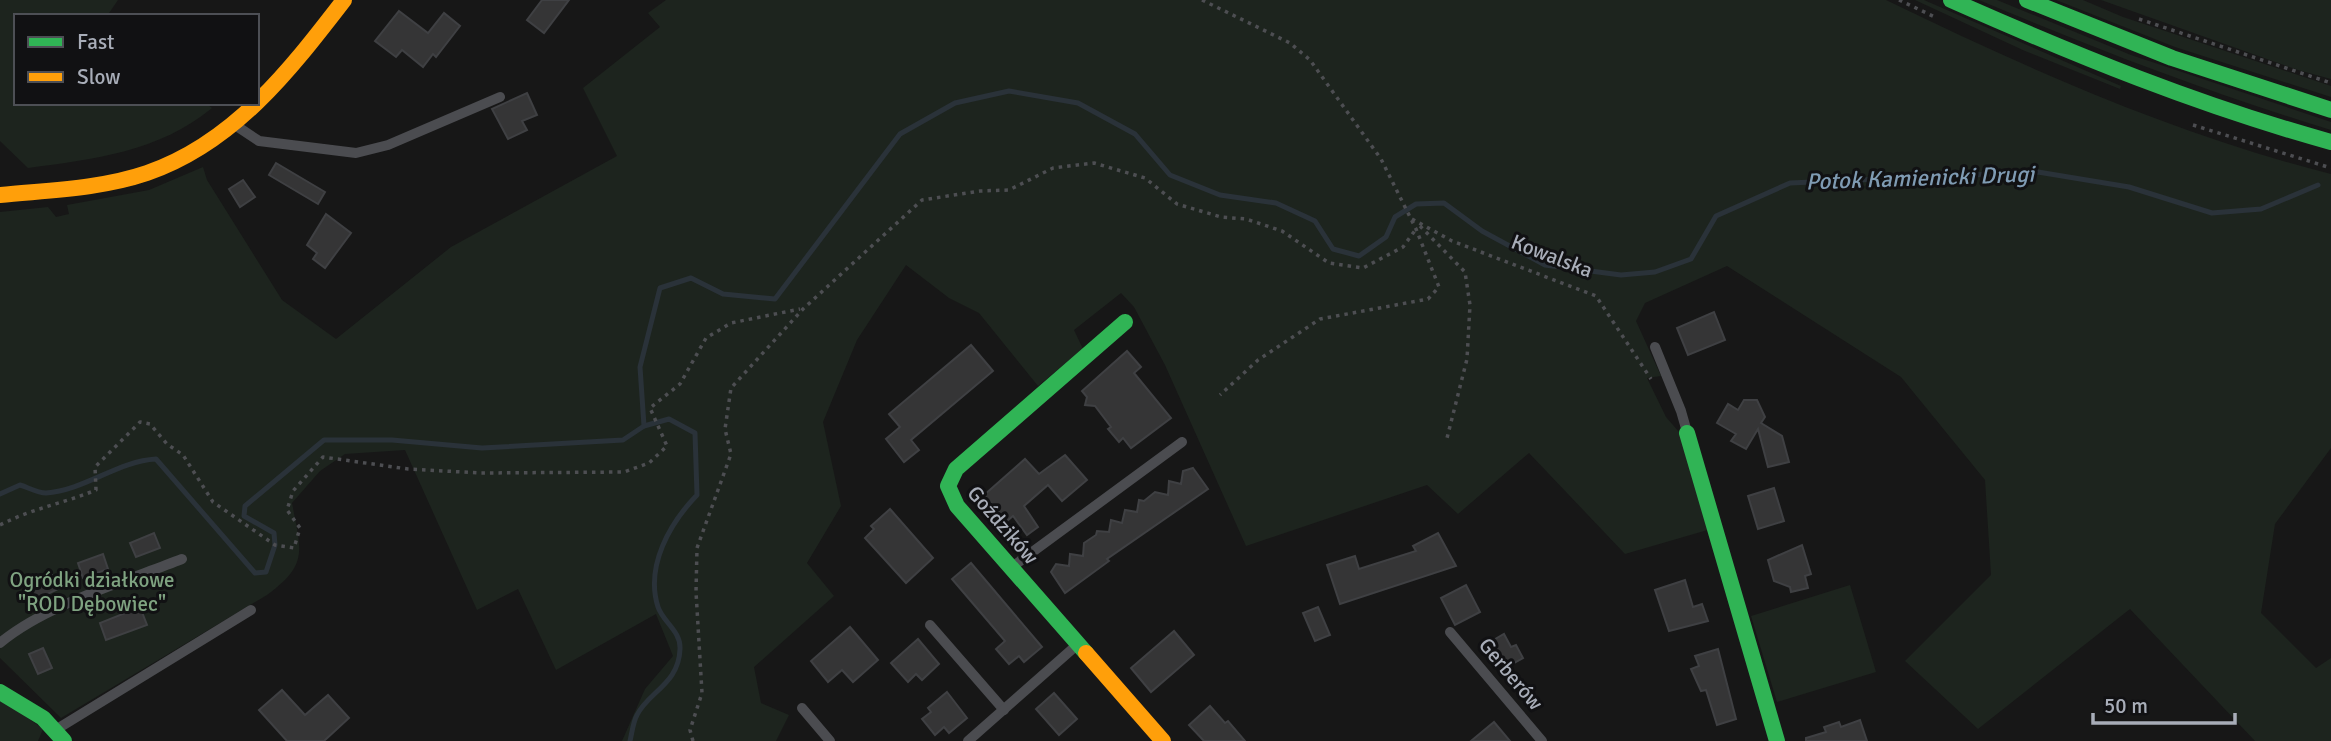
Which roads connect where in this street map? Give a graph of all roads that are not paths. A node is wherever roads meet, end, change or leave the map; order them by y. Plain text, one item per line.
1 (344, 0) edge
2 (1951, 0) edge
3 (2027, 0) edge
4 (500, 97) dead end
5 (259, 102) edge
6 (255, 105) edge
7 (2331, 110) edge
8 (235, 125) junction
9 (2331, 142) edge
10 (0, 195) edge
11 (1125, 322) dead end
12 (1655, 347) dead end
13 (1687, 433) joint
14 (1182, 442) dead end
15 (182, 559) dead end
16 (1012, 567) junction
17 (251, 610) dead end
18 (930, 625) dead end
19 (1450, 632) dead end
20 (0, 643) edge
21 (1079, 644) junction
22 (0, 692) edge
23 (802, 708) dead end
24 (1003, 710) junction
25 (60, 735) edge
26 (830, 741) edge
27 (968, 741) edge
28 (1163, 741) edge
29 (1542, 741) edge
30 (1777, 741) edge

1 - 5 street
2 - 9 street
3 - 7 street
4 - 8 lane
6 - 8 street
8 - 10 street
11 - 16 street, Goździków
12 - 13 lane
13 - 30 street
14 - 16 lane
15 - 20 lane
16 - 21 street, Goździków
17 - 25 lane
18 - 24 lane
19 - 29 lane, Gerberów
21 - 24 lane
21 - 28 street, Goździków
22 - 25 street
23 - 26 lane
24 - 27 lane

